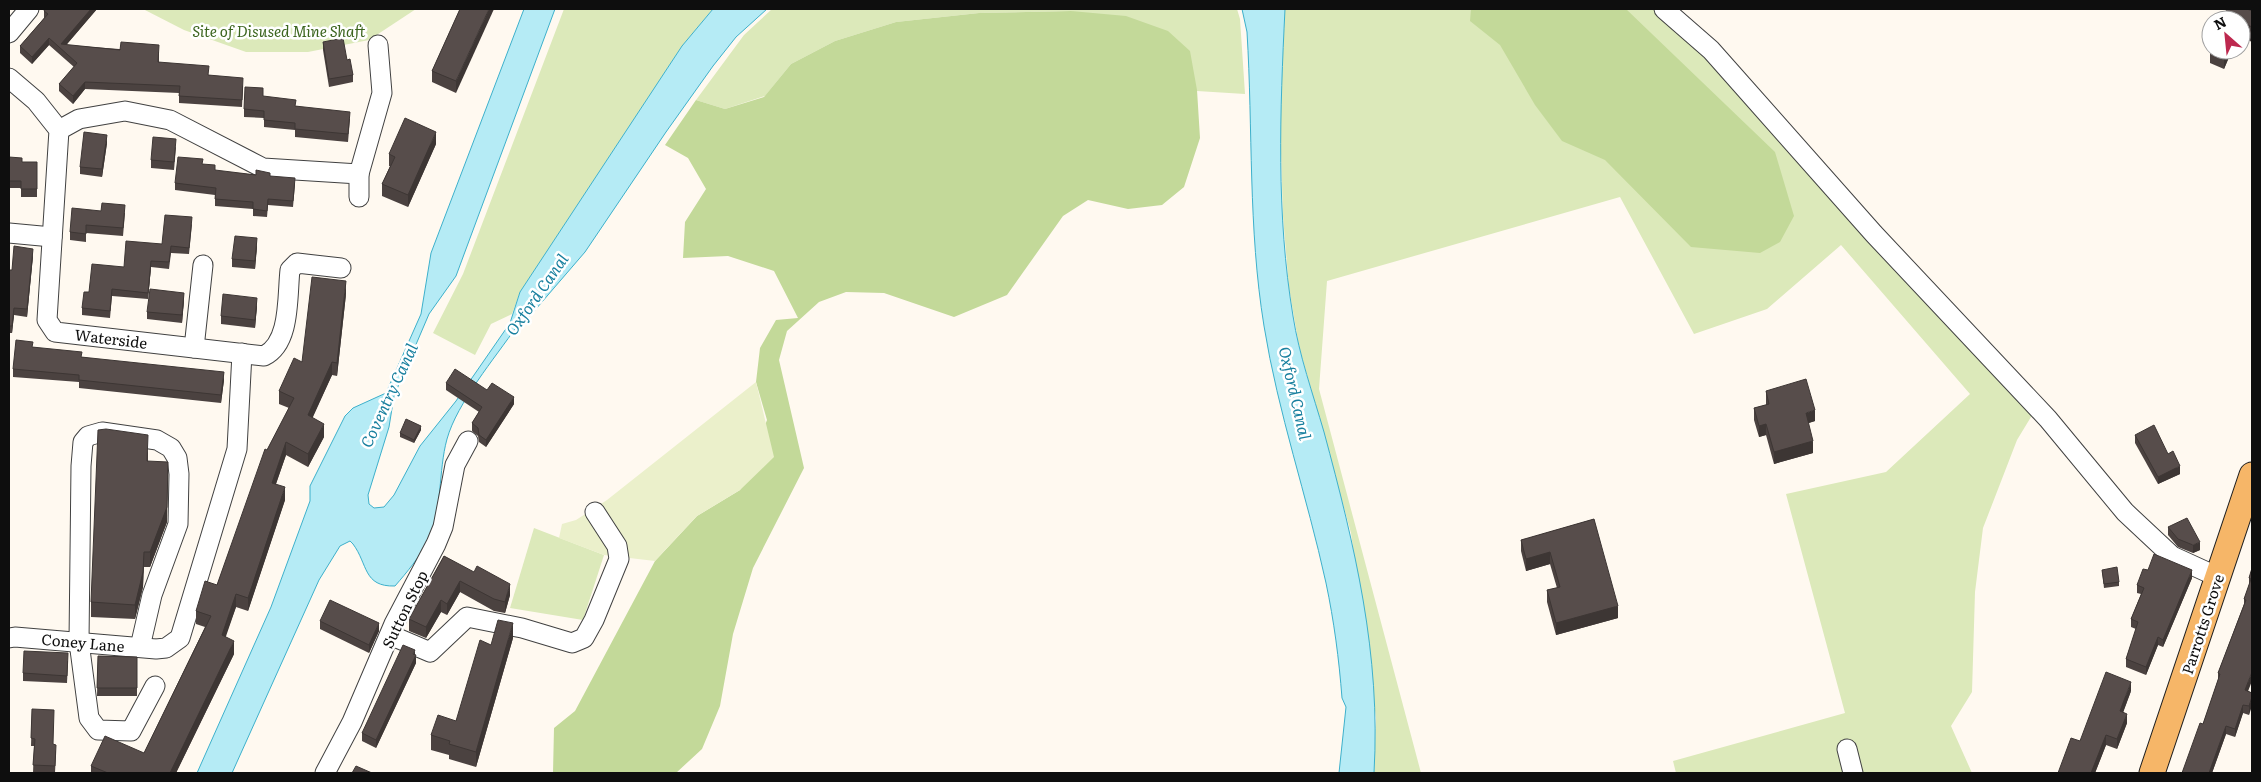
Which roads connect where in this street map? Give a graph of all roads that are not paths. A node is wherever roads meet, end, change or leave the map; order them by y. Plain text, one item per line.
1 (29, 9) edge
2 (1664, 9) edge
3 (9, 33) edge
4 (378, 45) dead end
5 (9, 78) edge
6 (59, 130) junction
7 (358, 174) junction
8 (359, 197) dead end
9 (9, 233) edge
10 (52, 237) junction
11 (203, 265) dead end
12 (341, 268) dead end
13 (194, 348) junction
14 (242, 353) junction
15 (468, 441) dead end
16 (2252, 474) edge
17 (595, 512) dead end
18 (2218, 577) junction
19 (390, 635) junction
20 (9, 638) edge
21 (79, 642) junction
22 (148, 648) junction
23 (155, 686) dead end
24 (1847, 749) dead end
25 (325, 773) edge
26 (1853, 773) edge
27 (2152, 773) edge

1 - 3 street
2 - 18 street
4 - 7 street
5 - 6 street
6 - 7 street
6 - 10 street, Waterside
7 - 8 street
9 - 10 street
10 - 13 street, Waterside
11 - 13 street
12 - 14 street, Waterside
13 - 14 street, Waterside
14 - 22 street
15 - 19 street, Sutton Stop
16 - 18 main road, Parrotts Grove
17 - 19 street
18 - 27 main road, Parrotts Grove
19 - 25 street, Sutton Stop
20 - 21 street, Coney Lane
21 - 22 street, Coney Lane
21 - 22 street
21 - 23 street
24 - 26 street

